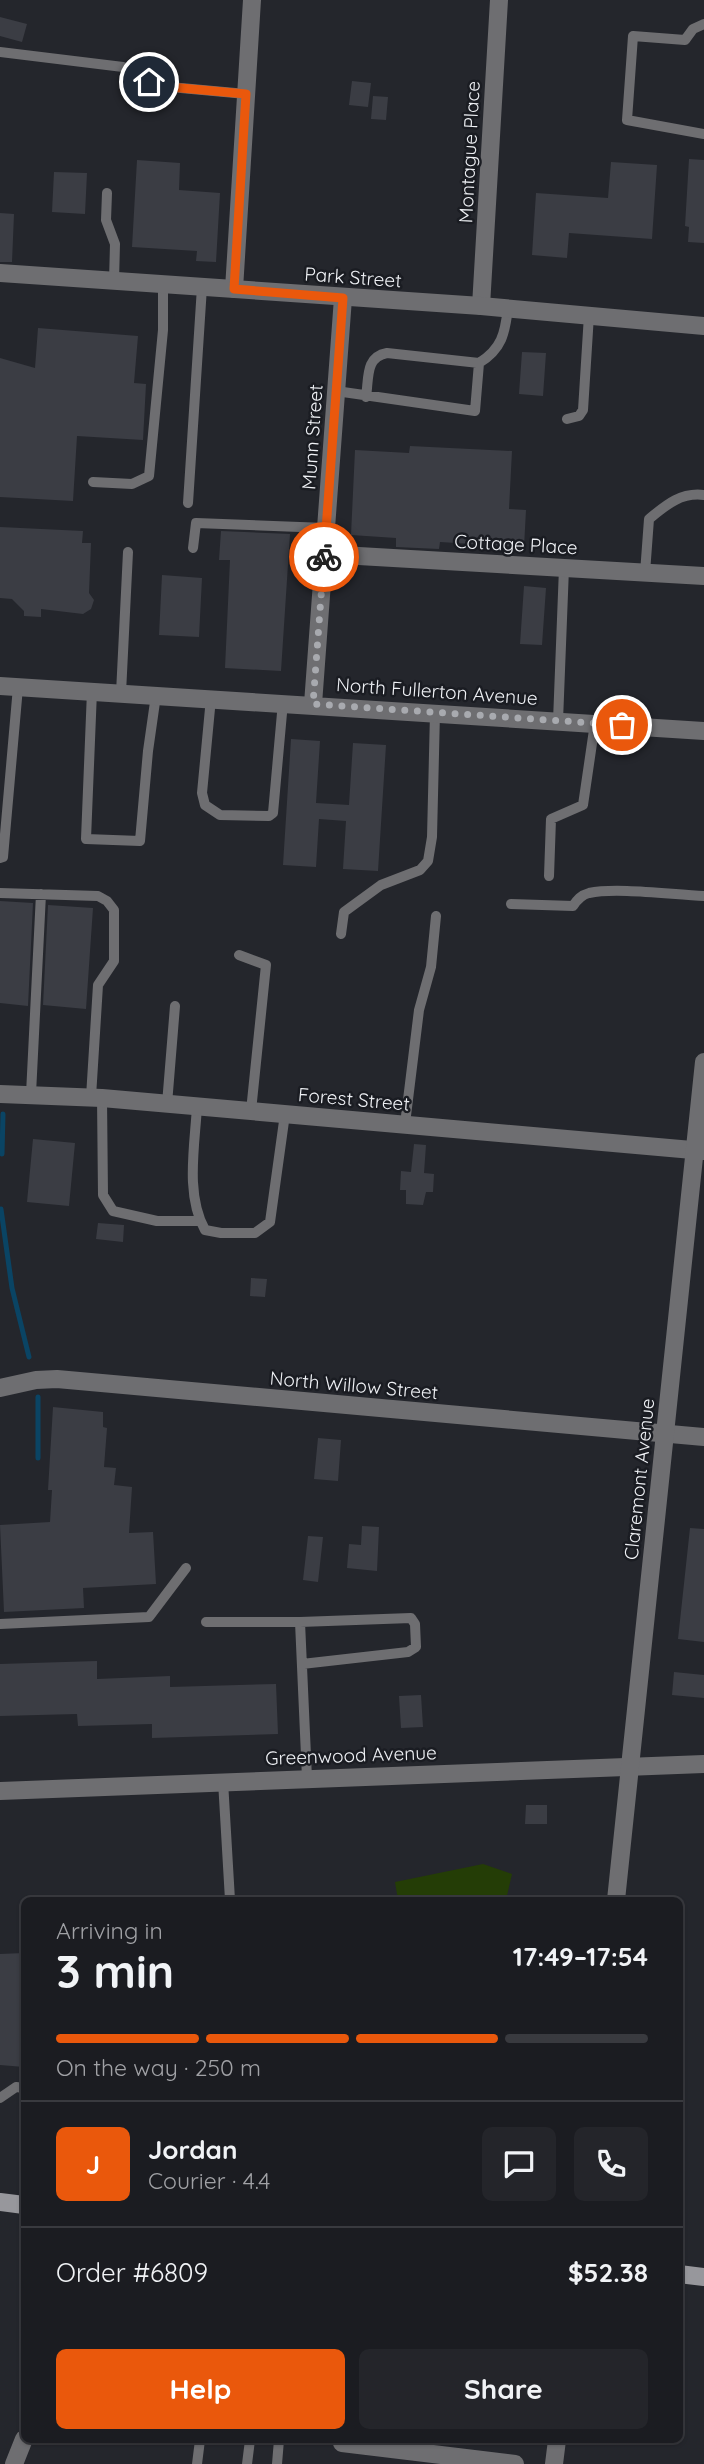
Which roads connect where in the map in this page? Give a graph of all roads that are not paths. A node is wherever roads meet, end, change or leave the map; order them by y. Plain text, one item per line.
1 (252, 0) edge
2 (499, 0) edge
3 (704, 23) edge
4 (0, 52) edge
5 (246, 94) junction
6 (704, 134) edge
7 (107, 193) dead end
8 (0, 273) edge
9 (114, 281) junction
10 (163, 284) junction
11 (202, 287) junction
12 (234, 289) junction
13 (343, 298) junction
14 (481, 306) junction
15 (508, 308) junction
16 (589, 316) junction
17 (704, 326) edge
18 (479, 363) junction
19 (336, 391) junction
20 (366, 397) junction
21 (567, 419) dead end
22 (93, 482) dead end
23 (704, 495) edge
24 (188, 503) dead end
25 (326, 528) junction
26 (193, 548) dead end
27 (128, 552) dead end
28 (324, 554) junction
29 (564, 568) junction
30 (645, 573) junction
31 (704, 576) edge
32 (0, 686) edge
33 (18, 687) junction
34 (92, 691) junction
35 (121, 693) junction
36 (156, 695) junction
37 (211, 698) junction
38 (283, 702) junction
39 (313, 704) junction
40 (435, 712) junction
41 (558, 721) junction
42 (595, 723) junction
43 (704, 731) edge
44 (2, 857) edge
45 (549, 876) dead end
46 (0, 893) edge
47 (41, 894) junction
48 (704, 896) edge
49 (511, 904) dead end
50 (436, 916) dead end
51 (341, 934) dead end
52 (239, 955) dead end
53 (175, 1006) dead end
54 (704, 1062) edge
55 (0, 1094) edge
56 (31, 1094) junction
57 (96, 1098) junction
58 (167, 1104) junction
59 (197, 1106) junction
60 (251, 1111) junction
61 (285, 1114) junction
62 (405, 1124) junction
63 (699, 1150) edge
64 (200, 1221) junction
65 (0, 1388) edge
66 (665, 1434) junction
67 (704, 1437) edge
68 (186, 1568) dead end
69 (206, 1622) dead end
70 (300, 1622) junction
71 (0, 1624) edge
72 (302, 1664) junction
73 (704, 1764) edge
74 (631, 1766) junction
75 (307, 1778) junction
76 (223, 1781) junction
77 (0, 1791) edge
78 (230, 1897) edge
79 (616, 1897) edge
80 (21, 2088) edge
81 (0, 2098) edge
82 (0, 2202) edge
83 (21, 2205) edge
84 (683, 2274) edge
85 (704, 2277) edge
86 (22, 2443) edge
87 (200, 2443) edge
88 (250, 2443) edge
89 (279, 2443) edge
90 (342, 2443) dead end
91 (557, 2443) edge
92 (14, 2464) edge
93 (197, 2464) edge
94 (247, 2464) edge
95 (277, 2464) edge
96 (515, 2464) edge
97 (554, 2464) edge

1 - 5 street
2 - 14 street, Montague Place
3 - 6 lane
4 - 5 lane
5 - 12 street
7 - 9 lane
8 - 9 street, Park Street
9 - 10 street, Park Street
10 - 11 street, Park Street
10 - 22 lane
11 - 12 street, Park Street
11 - 24 lane
12 - 13 street, Park Street
13 - 14 street, Park Street
13 - 19 street, Munn Street
14 - 15 street, Park Street
15 - 16 street, Park Street
15 - 18 lane
16 - 17 street, Park Street
16 - 21 lane
18 - 20 lane
18 - 20 lane
19 - 20 lane
19 - 25 street, Munn Street
23 - 30 lane
25 - 26 lane
25 - 28 street, Munn Street
27 - 35 lane
28 - 29 street, Cottage Place
28 - 39 street, Munn Street
29 - 30 street, Cottage Place
29 - 41 lane
30 - 31 street, Cottage Place
32 - 33 street, North Fullerton Avenue
33 - 34 street, North Fullerton Avenue
33 - 44 lane
34 - 35 street, North Fullerton Avenue
34 - 36 lane
35 - 36 street, North Fullerton Avenue
36 - 37 street, North Fullerton Avenue
37 - 38 street, North Fullerton Avenue
37 - 38 lane
38 - 39 street, North Fullerton Avenue
39 - 40 street, North Fullerton Avenue
40 - 41 street, North Fullerton Avenue
40 - 51 lane
41 - 42 street, North Fullerton Avenue
42 - 43 street, North Fullerton Avenue
42 - 45 lane
46 - 47 lane
47 - 56 lane
47 - 57 lane
48 - 49 lane
50 - 62 lane
52 - 60 lane
53 - 58 lane
54 - 63 street, Claremont Avenue
55 - 56 street, Forest Street
56 - 57 street, Forest Street
57 - 58 street, Forest Street
57 - 64 lane
58 - 59 street, Forest Street
59 - 60 street, Forest Street
59 - 64 lane
60 - 61 street, Forest Street
61 - 62 street, Forest Street
61 - 64 lane
62 - 63 street, Forest Street
63 - 66 street, Claremont Avenue
65 - 66 street, North Willow Street
66 - 67 street, North Willow Street
66 - 74 street, Claremont Avenue
68 - 71 lane
69 - 70 lane
70 - 72 lane
70 - 72 lane
72 - 75 lane
73 - 74 street, Greenwood Avenue
74 - 75 street, Greenwood Avenue
74 - 79 street, Claremont Avenue
75 - 76 street, Greenwood Avenue
76 - 77 street, Greenwood Avenue
76 - 78 lane
80 - 81 lane
82 - 83 main road
84 - 85 main road
86 - 92 street
87 - 93 lane
88 - 94 lane
89 - 95 lane
90 - 96 street
91 - 97 street

